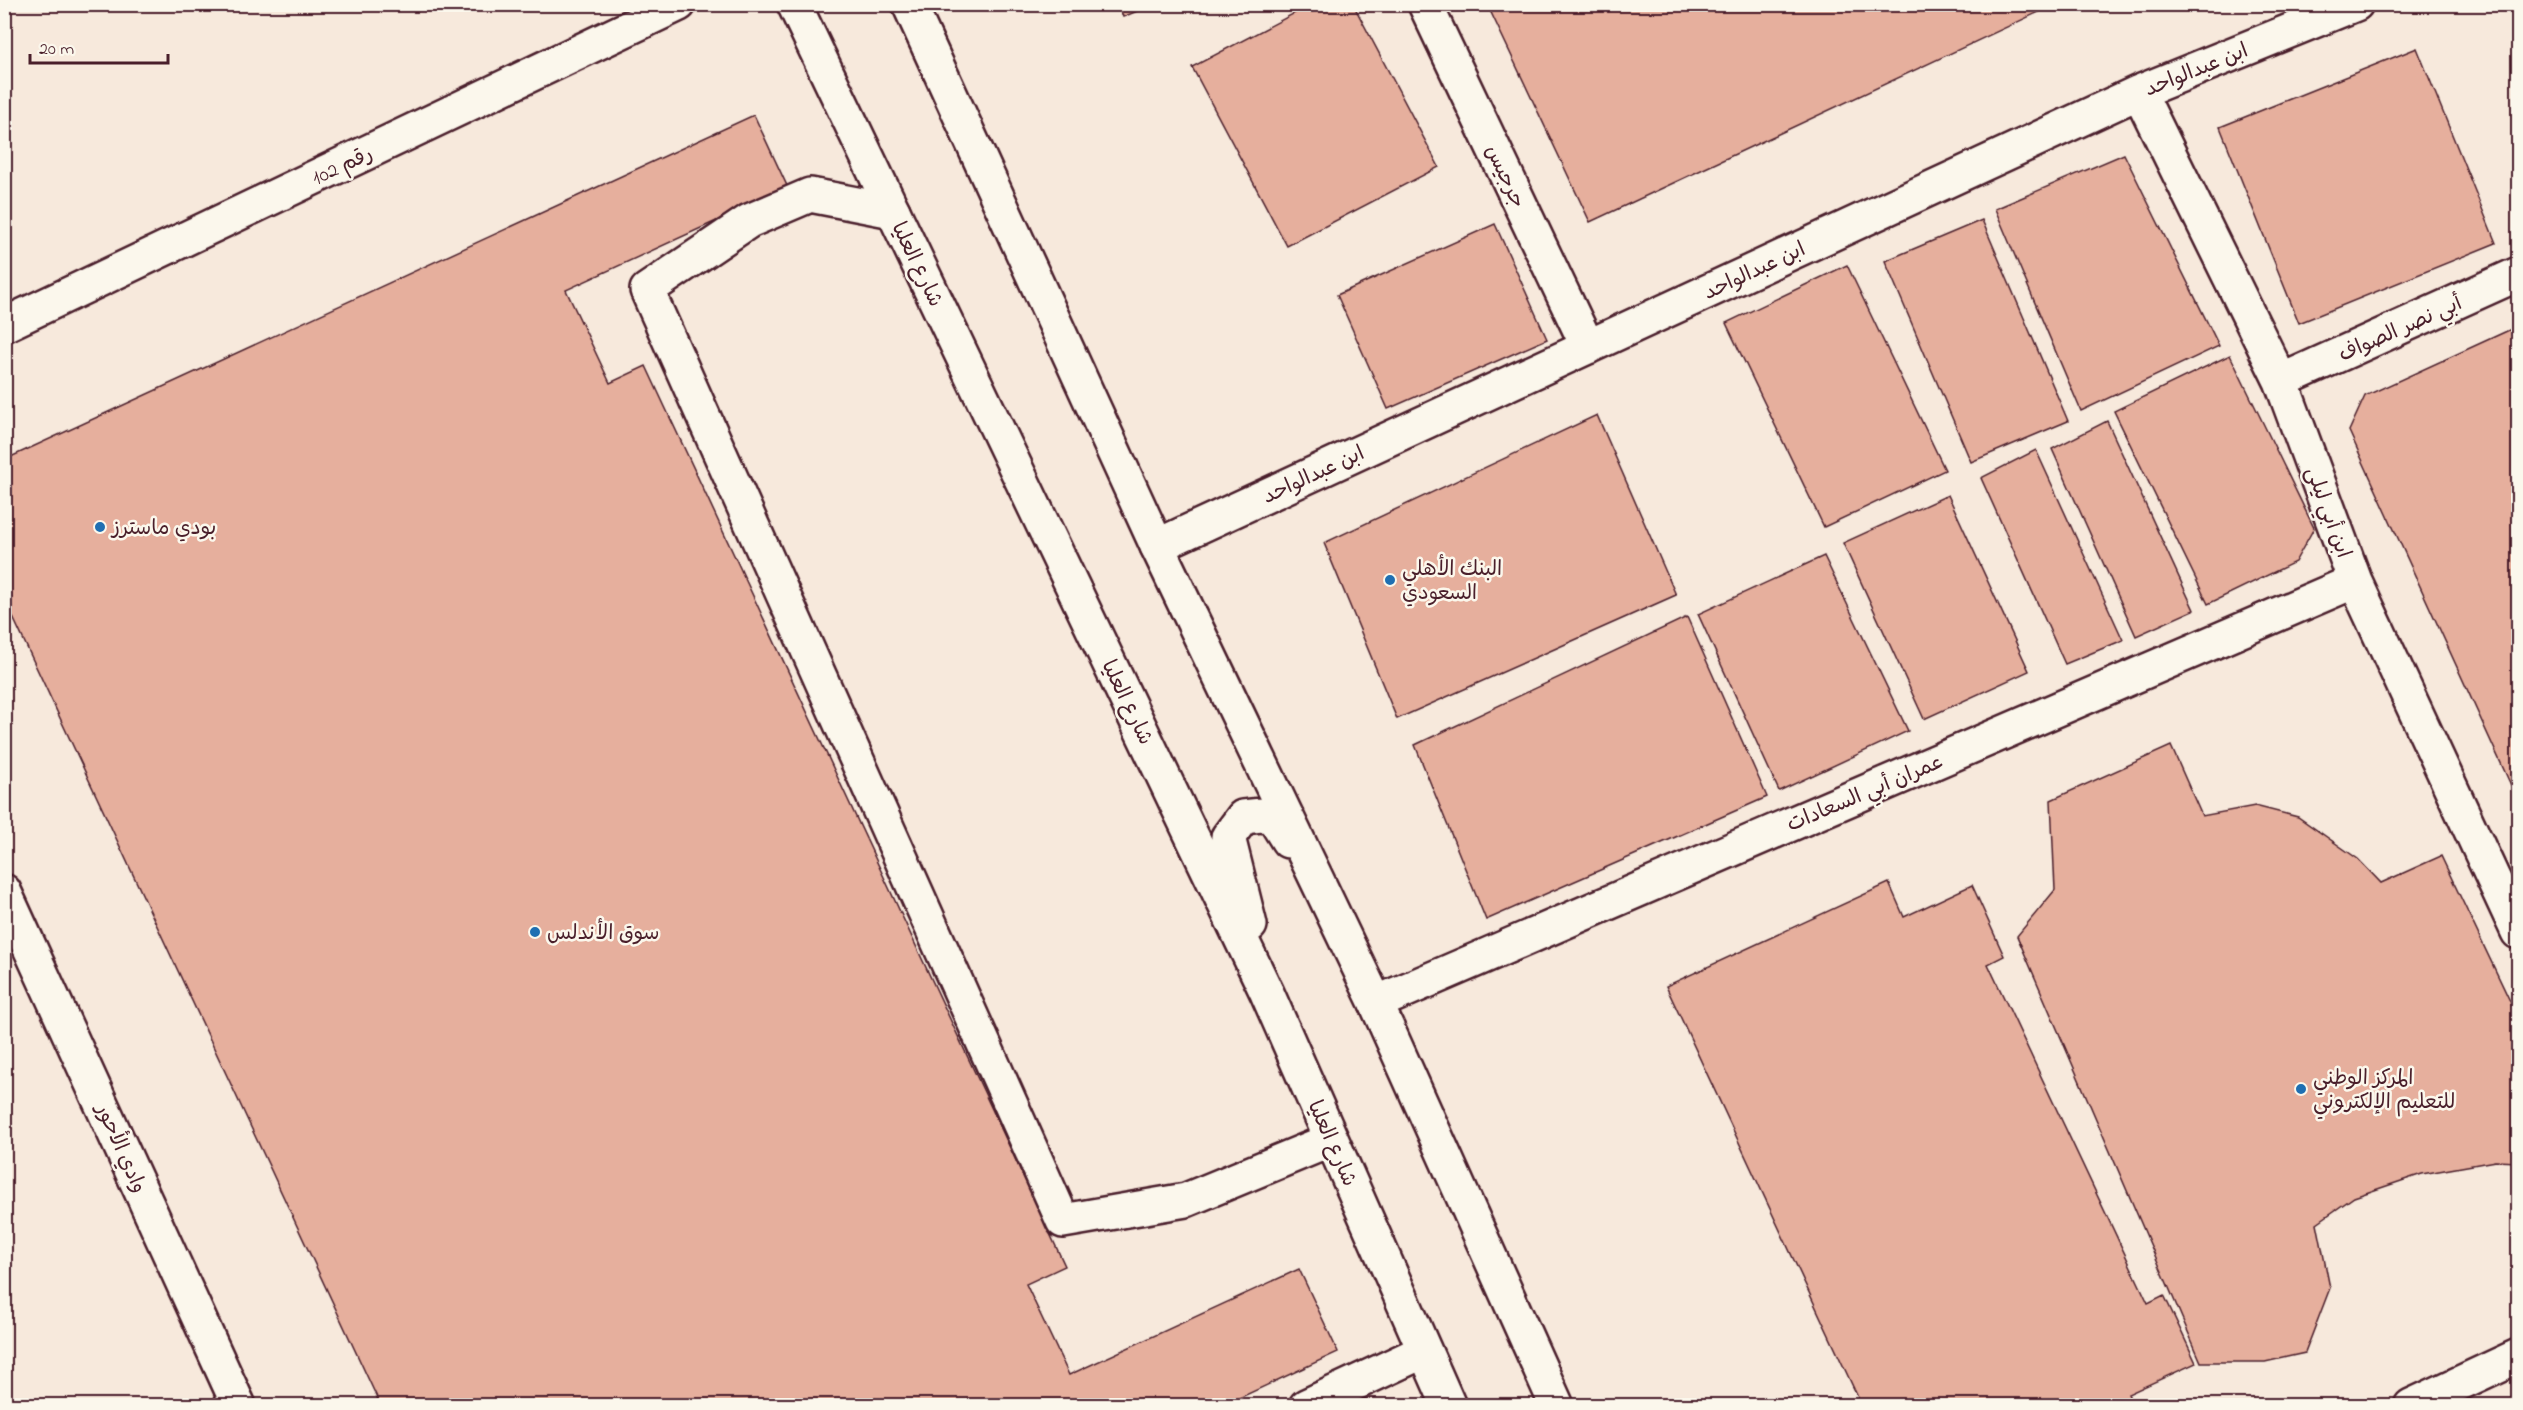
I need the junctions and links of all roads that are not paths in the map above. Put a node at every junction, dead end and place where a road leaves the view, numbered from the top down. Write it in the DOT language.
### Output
graph roads {
  1 [pos="679,4"];
  2 [pos="794,4"];
  3 [pos="909,4"];
  4 [pos="1425,4"];
  5 [pos="2356,4"];
  6 [pos="2139,92"];
  7 [pos="893,211"];
  8 [pos="2518,274"];
  9 [pos="4,325"];
  10 [pos="1588,347"];
  11 [pos="2281,381"];
  12 [pos="1156,546"];
  13 [pos="2355,581"];
  14 [pos="4,891"];
  15 [pos="1334,917"];
  16 [pos="2518,932"];
  17 [pos="1267,993"];
  18 [pos="1376,1003"];
  19 [pos="1331,1140"];
  20 [pos="1424,1351"];
  21 [pos="2518,1356"];
  22 [pos="239,1406"];
  23 [pos="1306,1406"];
  24 [pos="1449,1406"];
  25 [pos="1557,1406"];
  26 [pos="2411,1406"];
  1 -- 9 [label="street, رقم 102"];
  2 -- 7 [label="street, شارع العليا"];
  3 -- 12 [label="street"];
  4 -- 10 [label="street, جرجيس"];
  5 -- 6 [label="street, ابن عبدالواحد"];
  6 -- 10 [label="street, ابن عبدالواحد"];
  6 -- 11 [label="street, ابن أبي ليلى"];
  7 -- 17 [label="street, شارع العليا"];
  7 -- 19 [label="street"];
  8 -- 11 [label="street, أبي نصر الصواف"];
  10 -- 12 [label="street, ابن عبدالواحد"];
  11 -- 13 [label="street, ابن أبي ليلى"];
  12 -- 15 [label="street"];
  13 -- 16 [label="street, ابن أبي ليلى"];
  13 -- 18 [label="street, عمران أبي السعادات"];
  14 -- 22 [label="street, وادي الأحور"];
  15 -- 17 [label="street"];
  15 -- 18 [label="street"];
  17 -- 19 [label="street, شارع العليا"];
  18 -- 25 [label="street"];
  19 -- 20 [label="street, شارع العليا"];
  20 -- 23 [label="street"];
  20 -- 24 [label="street, شارع العليا"];
  21 -- 26 [label="street"];
}
